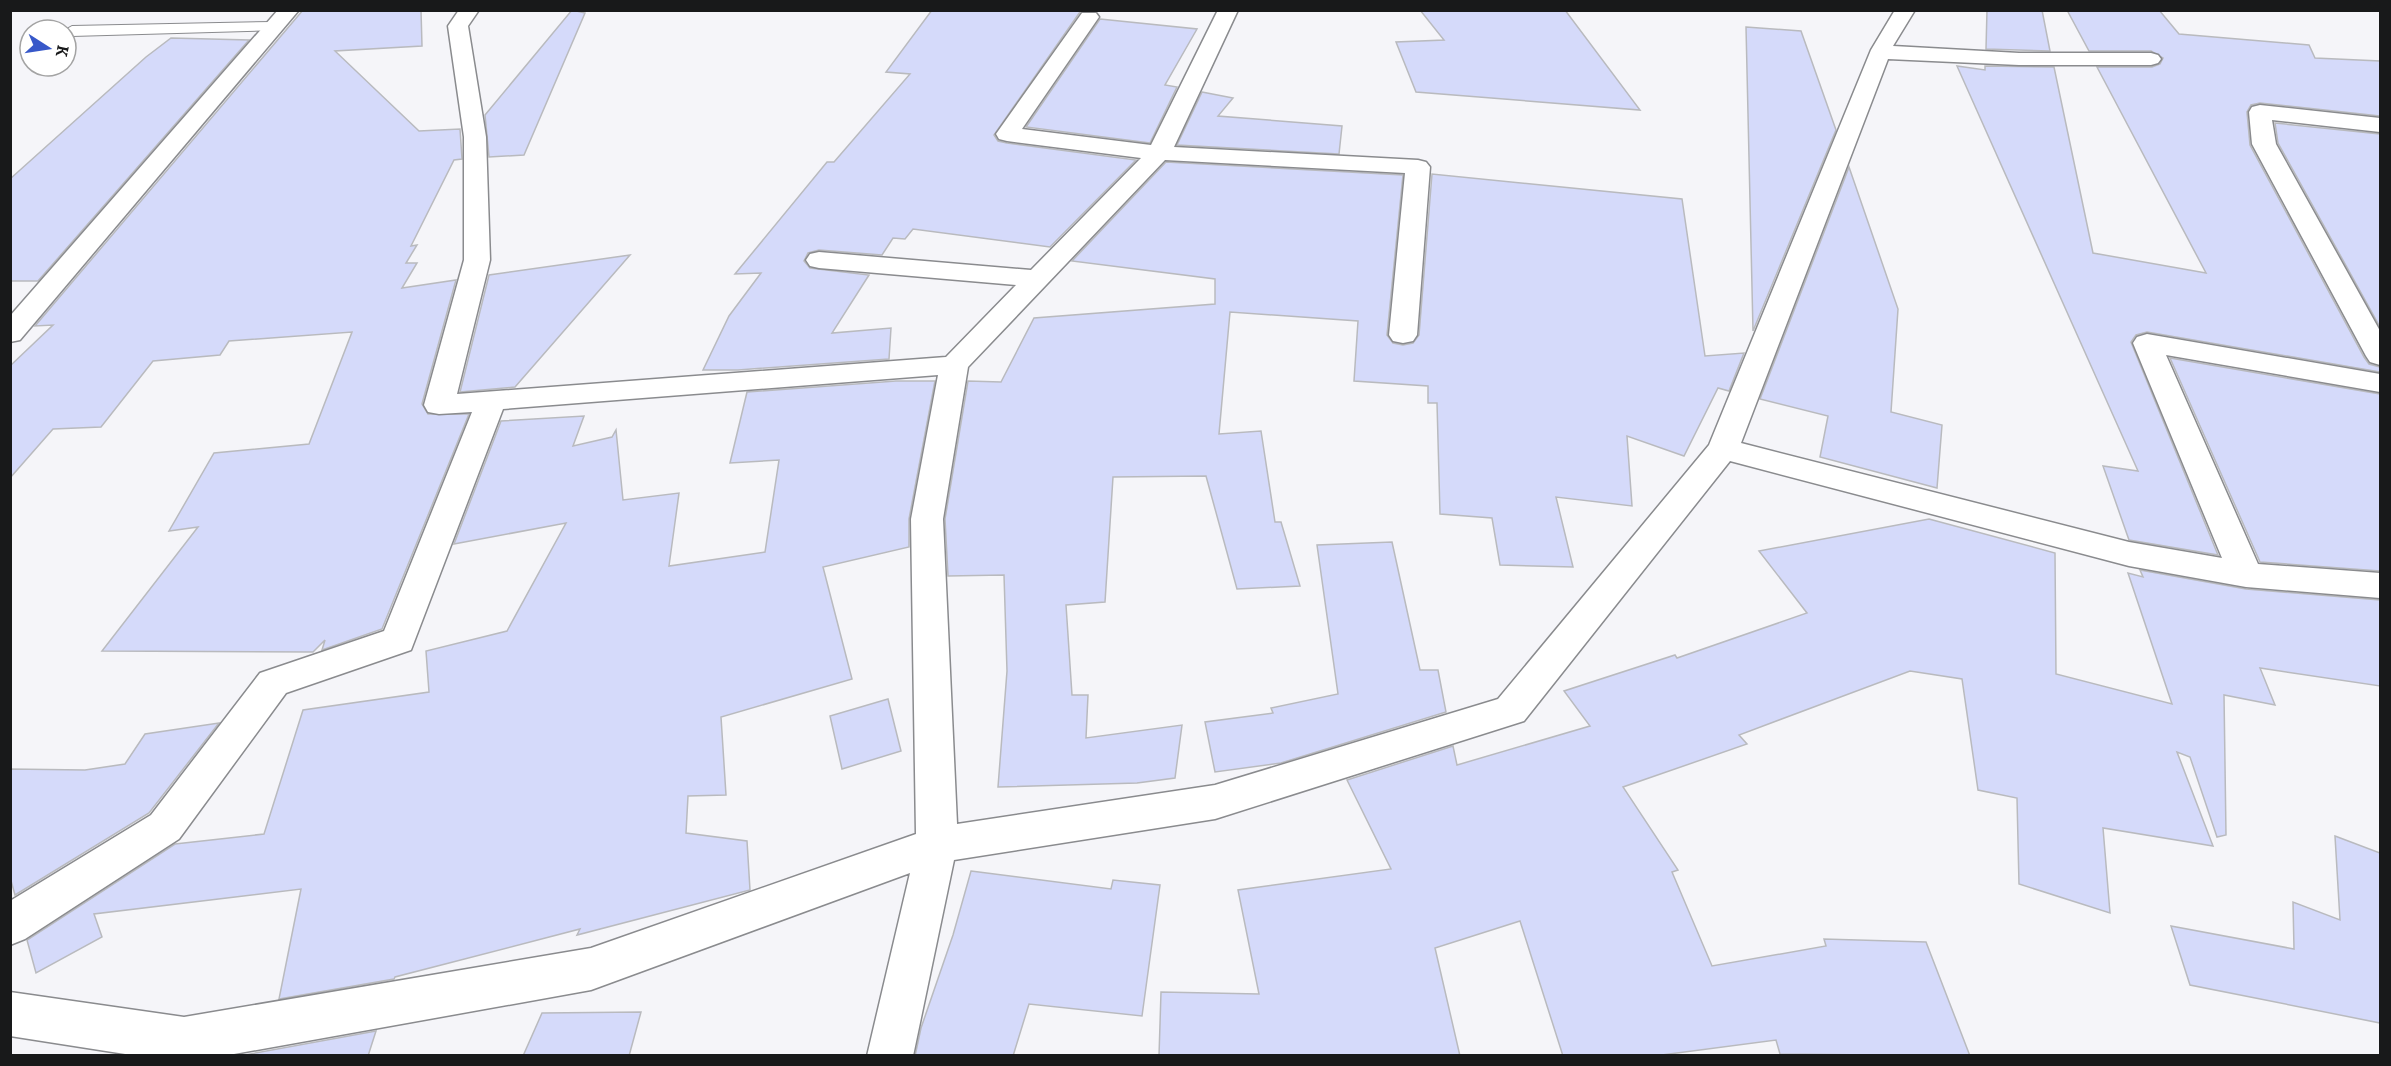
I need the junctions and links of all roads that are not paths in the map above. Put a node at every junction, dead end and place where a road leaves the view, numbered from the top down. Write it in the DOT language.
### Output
graph roads {
  1 [pos="469,10"];
  2 [pos="1228,10"];
  3 [pos="1905,10"];
  4 [pos="1089,17"];
  5 [pos="280,19"];
  6 [pos="78,31"];
  7 [pos="1881,51"];
  8 [pos="2151,59"];
  9 [pos="2380,125"];
  10 [pos="1159,153"];
  11 [pos="819,261"];
  12 [pos="1038,279"];
  13 [pos="10,334"];
  14 [pos="1403,335"];
  15 [pos="2380,356"];
  16 [pos="954,365"];
  17 [pos="2380,383"];
  18 [pos="491,401"];
  19 [pos="1723,450"];
  20 [pos="2246,574"];
  21 [pos="2380,586"];
  22 [pos="937,845"];
  23 [pos="10,925"];
  24 [pos="10,1014"];
  25 [pos="890,1056"];
  1 -- 18 [label="street"];
  2 -- 10 [label="street"];
  3 -- 7 [label="street"];
  4 -- 10 [label="street"];
  5 -- 6 [label="lane"];
  5 -- 13 [label="street"];
  7 -- 8 [label="street"];
  7 -- 19 [label="street"];
  9 -- 15 [label="street"];
  10 -- 12 [label="street"];
  10 -- 14 [label="street"];
  11 -- 12 [label="street"];
  12 -- 16 [label="street"];
  16 -- 18 [label="street"];
  16 -- 22 [label="street"];
  17 -- 20 [label="street"];
  18 -- 23 [label="street"];
  19 -- 20 [label="street"];
  19 -- 22 [label="street"];
  20 -- 21 [label="street"];
  22 -- 24 [label="street"];
  22 -- 25 [label="street"];
}
